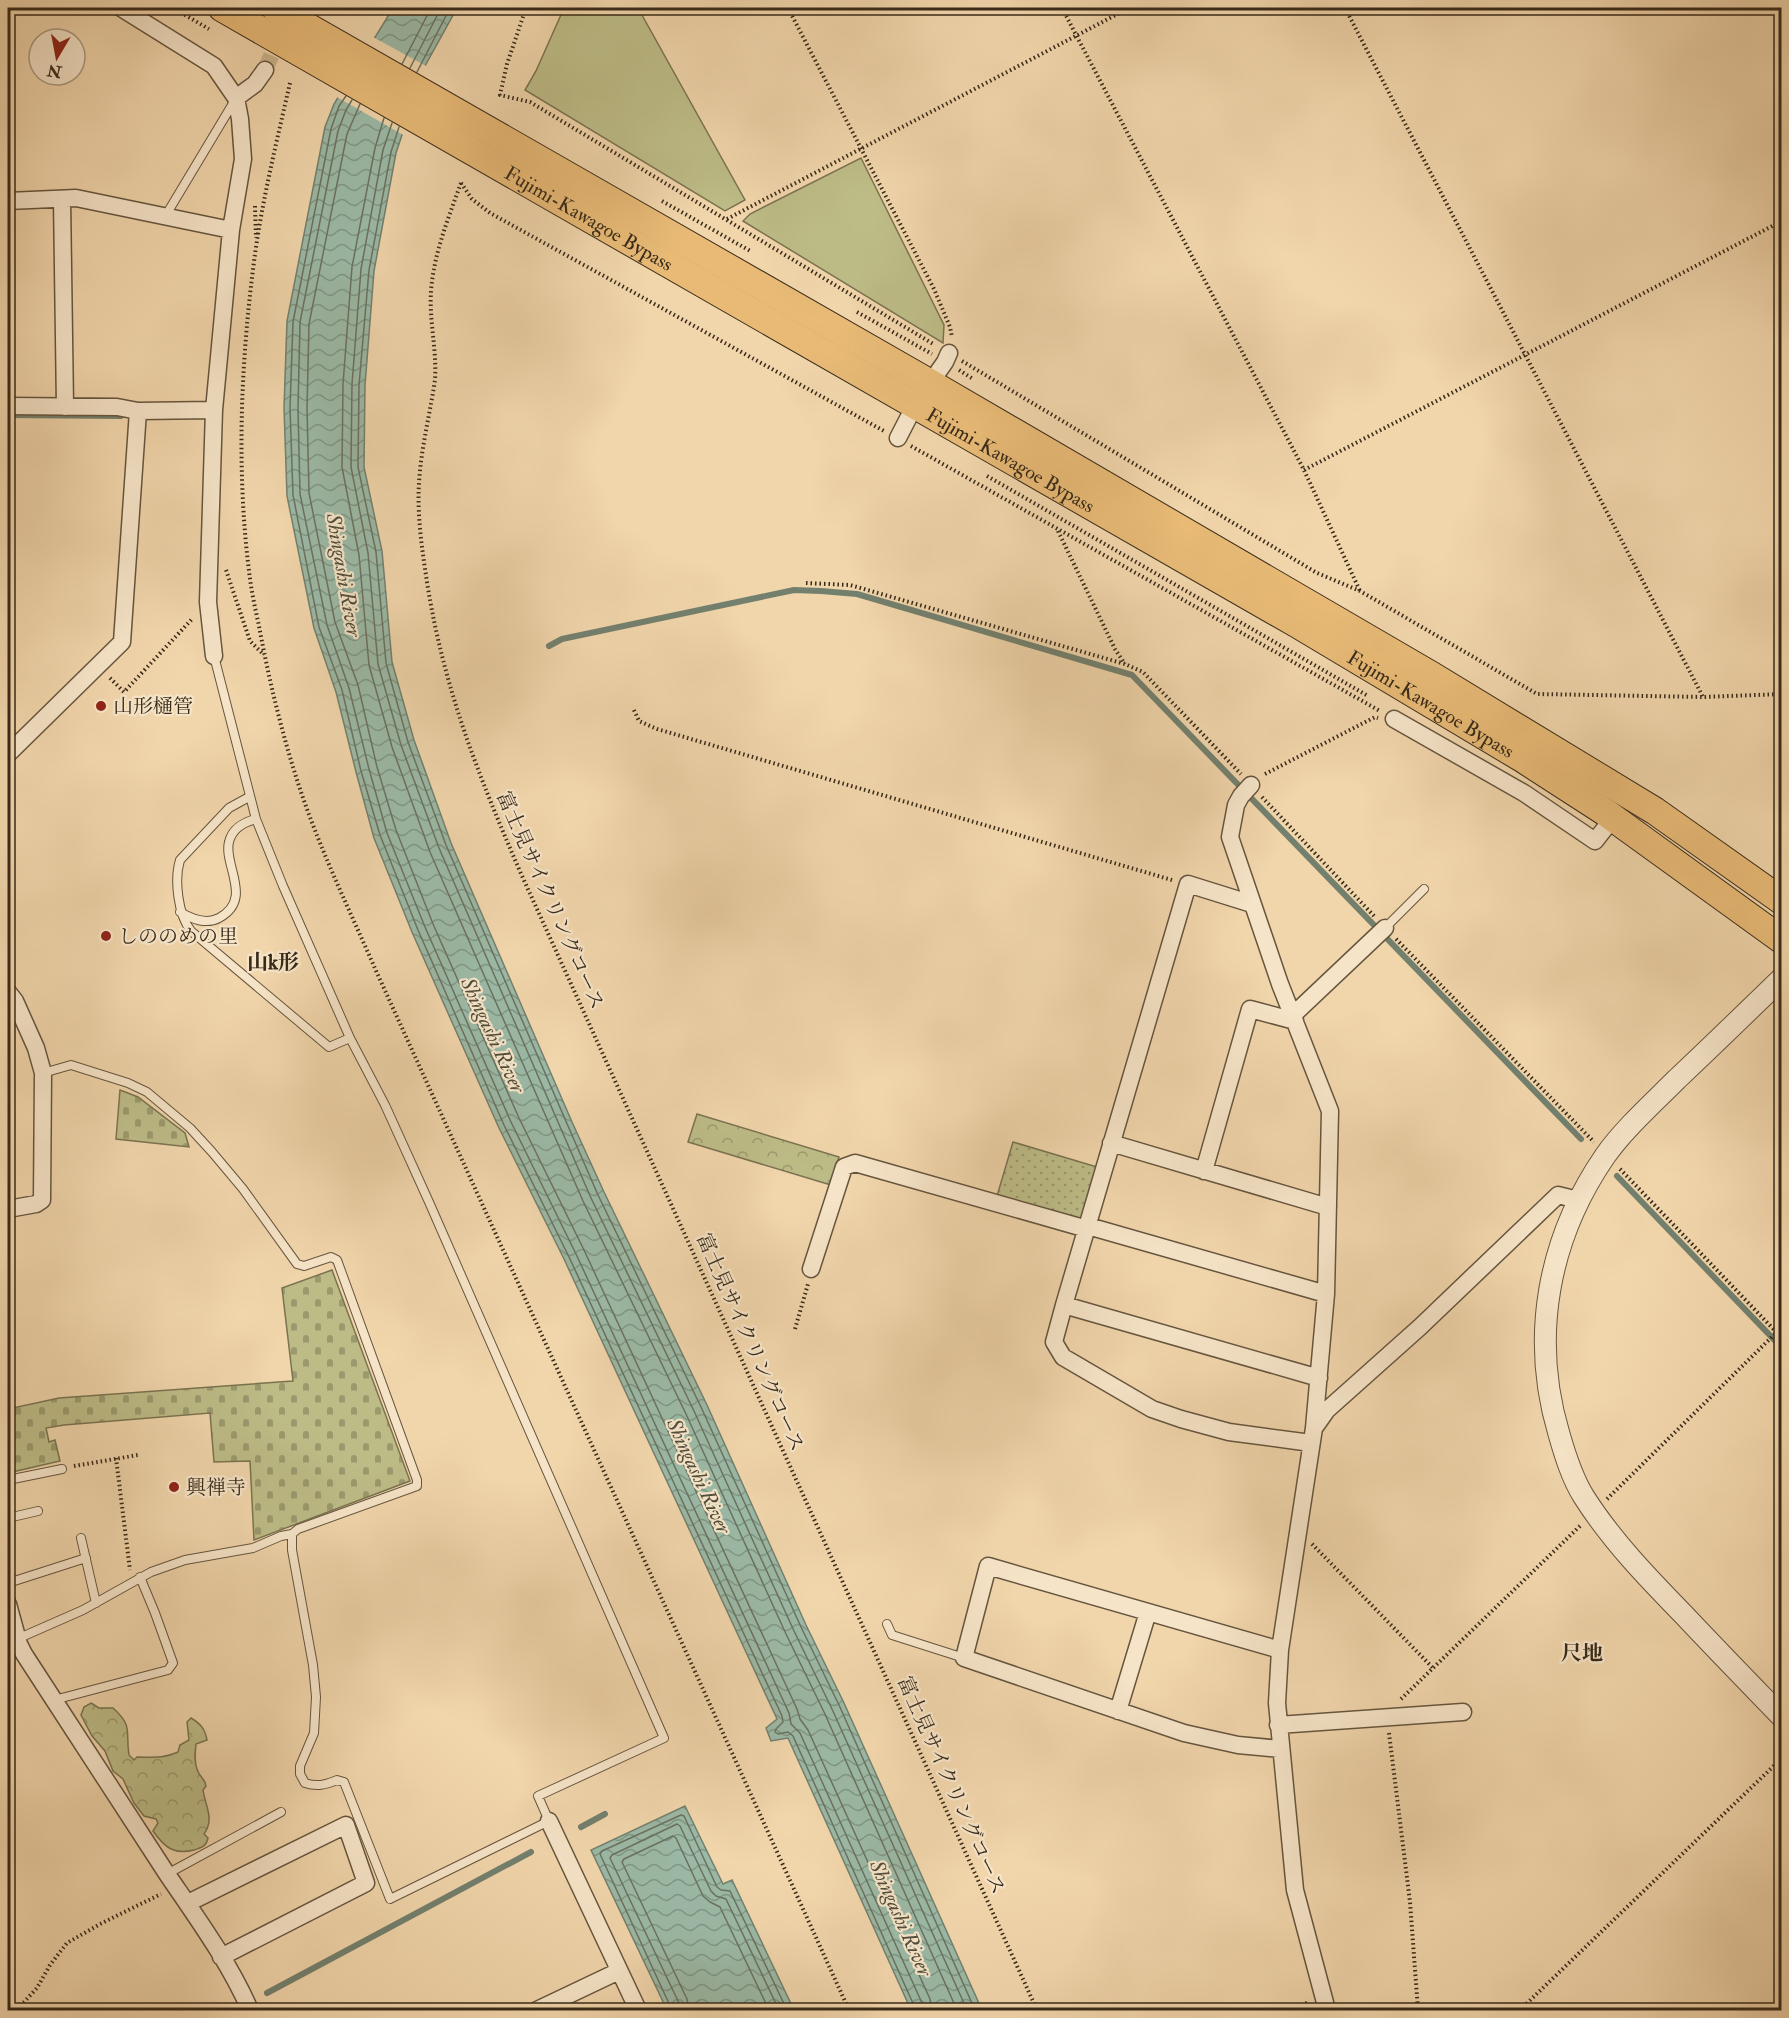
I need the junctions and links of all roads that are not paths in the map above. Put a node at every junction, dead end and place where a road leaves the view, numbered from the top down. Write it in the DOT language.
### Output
graph roads {
  1 [pos="122,8"];
  2 [pos="222,8"];
  3 [pos="275,8"];
  4 [pos="315,45"];
  5 [pos="265,70"];
  6 [pos="236,98"];
  7 [pos="62,199"];
  8 [pos="8,201"];
  9 [pos="166,215"];
  10 [pos="231,230"];
  11 [pos="952,355"];
  12 [pos="922,394"];
  13 [pos="8,406"];
  14 [pos="65,406"];
  15 [pos="214,410"];
  16 [pos="138,411"];
  17 [pos="898,438"];
  18 [pos="214,656"];
  19 [pos="1394,718"];
  20 [pos="8,754"];
  21 [pos="1246,790"];
  22 [pos="249,797"];
  23 [pos="1613,818"];
  24 [pos="256,819"];
  25 [pos="1424,889"];
  26 [pos="1782,901"];
  27 [pos="1252,904"];
  28 [pos="180,912"];
  29 [pos="1380,933"];
  30 [pos="1782,940"];
  31 [pos="1782,978"];
  32 [pos="8,992"];
  33 [pos="1294,1018"];
  34 [pos="350,1038"];
  35 [pos="43,1073"];
  36 [pos="1111,1143"];
  37 [pos="1204,1171"];
  38 [pos="1578,1200"];
  39 [pos="1328,1207"];
  40 [pos="8,1209"];
  41 [pos="1087,1227"];
  42 [pos="811,1269"];
  43 [pos="1326,1294"];
  44 [pos="1064,1305"];
  45 [pos="1318,1378"];
  46 [pos="1313,1435"];
  47 [pos="62,1468"];
  48 [pos="8,1479"];
  49 [pos="38,1511"];
  50 [pos="8,1518"];
  51 [pos="292,1534"];
  52 [pos="81,1538"];
  53 [pos="86,1558"];
  54 [pos="140,1577"];
  55 [pos="8,1583"];
  56 [pos="96,1603"];
  57 [pos="8,1604"];
  58 [pos="1148,1612"];
  59 [pos="887,1624"];
  60 [pos="15,1644"];
  61 [pos="1280,1650"];
  62 [pos="964,1658"];
  63 [pos="54,1700"];
  64 [pos="1118,1711"];
  65 [pos="1463,1712"];
  66 [pos="1782,1717"];
  67 [pos="1278,1725"];
  68 [pos="1281,1749"];
  69 [pos="281,1812"];
  70 [pos="549,1821"];
  71 [pos="171,1881"];
  72 [pos="188,1904"];
  73 [pos="221,1957"];
  74 [pos="619,1971"];
  75 [pos="250,2010"];
  76 [pos="537,2010"];
  77 [pos="638,2010"];
  78 [pos="1327,2010"];
  1 -- 6 [label="street"];
  2 -- 4 [label="highway, Fujimi-Kawagoe Bypass"];
  3 -- 4 [label="highway, Fujimi-Kawagoe Bypass"];
  4 -- 12 [label="highway, Fujimi-Kawagoe Bypass"];
  5 -- 6 [label="street"];
  6 -- 9 [label="lane"];
  6 -- 10 [label="street"];
  7 -- 8 [label="street"];
  7 -- 9 [label="street"];
  7 -- 14 [label="street"];
  9 -- 10 [label="street"];
  10 -- 15 [label="street"];
  11 -- 12 [label="street"];
  12 -- 17 [label="street"];
  12 -- 23 [label="highway, Fujimi-Kawagoe Bypass"];
  12 -- 26 [label="highway, Fujimi-Kawagoe Bypass"];
  13 -- 14 [label="street"];
  14 -- 16 [label="street"];
  15 -- 16 [label="street"];
  15 -- 18 [label="street"];
  16 -- 20 [label="street"];
  18 -- 22 [label="lane"];
  19 -- 23 [label="street"];
  21 -- 27 [label="street"];
  22 -- 24 [label="lane"];
  22 -- 28 [label="lane"];
  23 -- 30 [label="highway, Fujimi-Kawagoe Bypass"];
  24 -- 28 [label="lane"];
  24 -- 34 [label="lane"];
  25 -- 29 [label="lane"];
  27 -- 33 [label="street"];
  27 -- 36 [label="street"];
  28 -- 34 [label="lane"];
  29 -- 33 [label="street"];
  31 -- 38 [label="street"];
  32 -- 35 [label="street"];
  33 -- 37 [label="street"];
  33 -- 39 [label="street"];
  34 -- 70 [label="lane"];
  35 -- 40 [label="street"];
  35 -- 51 [label="lane"];
  36 -- 37 [label="street"];
  36 -- 41 [label="street"];
  37 -- 39 [label="street"];
  38 -- 46 [label="street"];
  38 -- 66 [label="street"];
  39 -- 43 [label="street"];
  41 -- 42 [label="street"];
  41 -- 43 [label="street"];
  41 -- 44 [label="street"];
  43 -- 45 [label="street"];
  44 -- 45 [label="street"];
  44 -- 46 [label="street"];
  45 -- 46 [label="street"];
  46 -- 61 [label="street"];
  47 -- 48 [label="lane"];
  49 -- 50 [label="lane"];
  51 -- 54 [label="lane"];
  51 -- 70 [label="lane"];
  52 -- 53 [label="lane"];
  53 -- 55 [label="lane"];
  53 -- 56 [label="lane"];
  54 -- 56 [label="lane"];
  54 -- 63 [label="lane"];
  56 -- 60 [label="lane"];
  57 -- 60 [label="street"];
  58 -- 61 [label="street"];
  58 -- 62 [label="street"];
  58 -- 64 [label="street"];
  59 -- 62 [label="lane"];
  60 -- 63 [label="street"];
  61 -- 67 [label="street"];
  62 -- 64 [label="street"];
  63 -- 71 [label="street"];
  64 -- 68 [label="street"];
  65 -- 67 [label="street"];
  67 -- 68 [label="street"];
  68 -- 78 [label="street"];
  69 -- 71 [label="lane"];
  70 -- 74 [label="street"];
  71 -- 72 [label="street"];
  72 -- 73 [label="street"];
  72 -- 73 [label="street"];
  73 -- 75 [label="street"];
  74 -- 76 [label="street"];
  74 -- 77 [label="street"];
}
